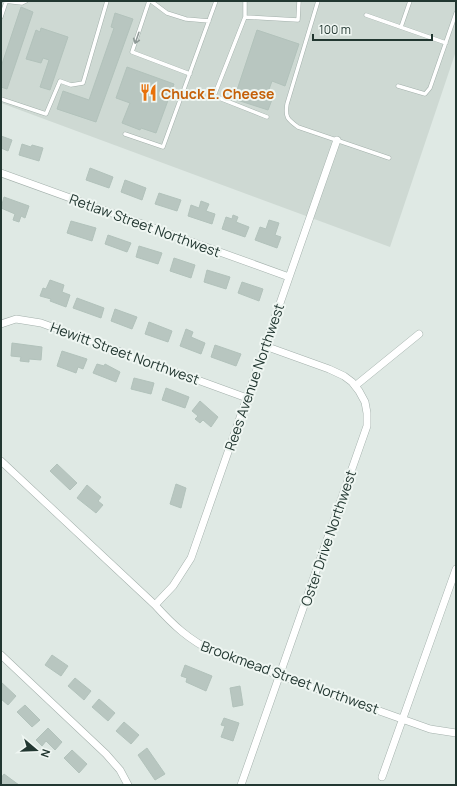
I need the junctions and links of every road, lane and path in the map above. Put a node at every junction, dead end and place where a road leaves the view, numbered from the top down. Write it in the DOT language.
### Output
graph roads {
  1 [pos="5,1"];
  2 [pos="26,1"];
  3 [pos="107,1"];
  4 [pos="150,1"];
  5 [pos="216,1"];
  6 [pos="245,1"];
  7 [pos="299,1"];
  8 [pos="318,1"];
  9 [pos="410,1"];
  10 [pos="456,14"];
  11 [pos="366,15"];
  12 [pos="1,17"];
  13 [pos="245,17"];
  14 [pos="209,20"];
  15 [pos="401,27"];
  16 [pos="446,43"];
  17 [pos="190,74"];
  18 [pos="398,86"];
  19 [pos="1,99"];
  20 [pos="267,117"];
  21 [pos="125,134"];
  22 [pos="337,140"];
  23 [pos="389,158"];
  24 [pos="1,173"];
  25 [pos="289,277"];
  26 [pos="1,324"];
  27 [pos="419,334"];
  28 [pos="265,346"];
  29 [pos="355,386"];
  30 [pos="247,398"];
  31 [pos="1,461"];
  32 [pos="456,569"];
  33 [pos="155,605"];
  34 [pos="1,654"];
  35 [pos="280,675"];
  36 [pos="403,719"];
  37 [pos="456,733"];
  38 [pos="382,777"];
  39 [pos="128,785"];
  40 [pos="241,785"];
  1 -- 2 [label="lane"];
  1 -- 12 [label="lane"];
  3 -- 19 [label="lane"];
  4 -- 14 [label="lane"];
  4 -- 17 [label="lane, one-way"];
  5 -- 14 [label="lane"];
  6 -- 13 [label="lane"];
  7 -- 13 [label="lane"];
  8 -- 22 [label="lane"];
  9 -- 15 [label="lane"];
  10 -- 16 [label="lane"];
  11 -- 15 [label="lane"];
  13 -- 20 [label="lane"];
  14 -- 17 [label="lane"];
  15 -- 16 [label="lane"];
  16 -- 18 [label="lane"];
  17 -- 21 [label="lane"];
  22 -- 23 [label="lane"];
  22 -- 25 [label="street, Rees Avenue Northwest"];
  24 -- 25 [label="street, Retlaw Street Northwest"];
  25 -- 28 [label="street, Rees Avenue Northwest"];
  26 -- 30 [label="street, Hewitt Street Northwest"];
  27 -- 29 [label="street"];
  28 -- 29 [label="street, Oster Drive Northwest"];
  28 -- 30 [label="street, Rees Avenue Northwest"];
  29 -- 35 [label="street, Oster Drive Northwest"];
  30 -- 33 [label="street, Rees Avenue Northwest"];
  31 -- 33 [label="street, Brookmead Street Northwest"];
  32 -- 36 [label="street"];
  33 -- 35 [label="street, Brookmead Street Northwest"];
  34 -- 39 [label="street"];
  35 -- 36 [label="street, Brookmead Street Northwest"];
  35 -- 40 [label="street, Oster Drive Northwest"];
  36 -- 37 [label="street, Brookmead Street Northwest"];
  36 -- 38 [label="street"];
}
